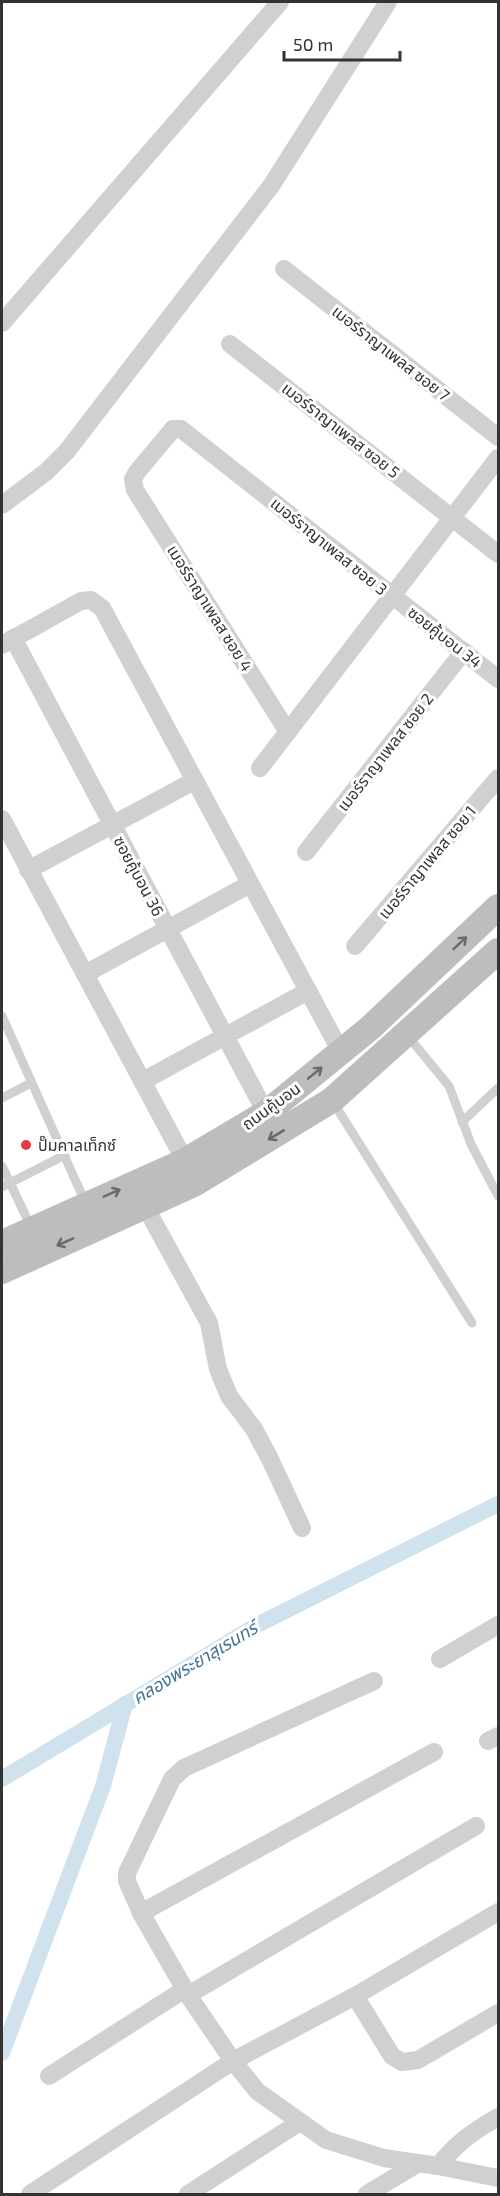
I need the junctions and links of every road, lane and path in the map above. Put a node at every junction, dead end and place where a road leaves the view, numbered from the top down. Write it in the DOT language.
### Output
graph roads {
  1 [pos="280,2"];
  2 [pos="388,2"];
  3 [pos="284,269"];
  4 [pos="2,323"];
  5 [pos="230,344"];
  6 [pos="181,429"];
  7 [pos="498,437"];
  8 [pos="498,458"];
  9 [pos="2,505"];
  10 [pos="452,517"];
  11 [pos="498,554"];
  12 [pos="392,595"];
  13 [pos="8,642"];
  14 [pos="464,651"];
  15 [pos="498,679"];
  16 [pos="288,732"];
  17 [pos="260,768"];
  18 [pos="498,778"];
  19 [pos="194,781"];
  20 [pos="2,819"];
  21 [pos="113,826"];
  22 [pos="306,852"];
  23 [pos="28,870"];
  24 [pos="250,884"];
  25 [pos="498,907"];
  26 [pos="168,929"];
  27 [pos="356,946"];
  28 [pos="498,951"];
  29 [pos="85,974"];
  30 [pos="308,991"];
  31 [pos="2,1016"];
  32 [pos="5,1034"];
  33 [pos="407,1035"];
  34 [pos="226,1036"];
  35 [pos="341,1052"];
  36 [pos="143,1081"];
  37 [pos="31,1083"];
  38 [pos="498,1088"];
  39 [pos="2,1098"];
  40 [pos="332,1100"];
  41 [pos="266,1113"];
  42 [pos="462,1122"];
  43 [pos="65,1155"];
  44 [pos="185,1161"];
  45 [pos="2,1166"];
  46 [pos="6,1185"];
  47 [pos="498,1196"];
  48 [pos="86,1204"];
  49 [pos="146,1206"];
  50 [pos="32,1229"];
  51 [pos="2,1243"];
  52 [pos="2,1271"];
  53 [pos="472,1323"];
  54 [pos="302,1528"];
  55 [pos="498,1625"];
  56 [pos="440,1659"];
  57 [pos="375,1681"];
  58 [pos="434,1752"];
  59 [pos="476,1826"];
  60 [pos="498,1912"];
  61 [pos="141,1913"];
  62 [pos="187,1992"];
  63 [pos="355,1996"];
  64 [pos="498,2013"];
  65 [pos="233,2061"];
  66 [pos="49,2076"];
  67 [pos="498,2117"];
  68 [pos="300,2122"];
  69 [pos="417,2164"];
  70 [pos="438,2166"];
  71 [pos="498,2178"];
  72 [pos="30,2194"];
  73 [pos="188,2194"];
  74 [pos="367,2194"];
  1 -- 4 [label="street"];
  2 -- 9 [label="street"];
  3 -- 7 [label="street, เมอร์ราญาเพลส ซอย 7"];
  5 -- 10 [label="street, เมอร์ราญาเพลส ซอย 5"];
  6 -- 12 [label="street, เมอร์ราญาเพลส ซอย 3"];
  6 -- 16 [label="street, เมอร์ราญาเพลส ซอย 4"];
  8 -- 10 [label="street"];
  10 -- 11 [label="street, เมอร์ราญาเพลส ซอย 5"];
  10 -- 12 [label="street"];
  12 -- 14 [label="street, ซอยคู้บอน 34"];
  12 -- 16 [label="street, เมอร์ราญาเพลส ซอย 3"];
  13 -- 19 [label="street"];
  13 -- 21 [label="street, ซอยคู้บอน 36"];
  14 -- 15 [label="street, ซอยคู้บอน 34"];
  14 -- 22 [label="street, เมอร์ราญาเพลส ซอย 2"];
  16 -- 17 [label="street, เมอร์ราญาเพลส ซอย 3"];
  18 -- 27 [label="street, เมอร์ราญาเพลส ซอย 1"];
  19 -- 21 [label="street"];
  19 -- 24 [label="street"];
  20 -- 23 [label="street"];
  21 -- 23 [label="street"];
  21 -- 26 [label="street, ซอยคู้บอน 36"];
  23 -- 29 [label="street"];
  24 -- 26 [label="street"];
  24 -- 30 [label="street"];
  35 -- 25 [label="main road, ถนนคู้บอน, one-way"];
  26 -- 29 [label="street"];
  26 -- 34 [label="street, ซอยคู้บอน 36"];
  28 -- 33 [label="main road, ถนนคู้บอน"];
  29 -- 36 [label="street"];
  30 -- 34 [label="street"];
  30 -- 35 [label="street"];
  31 -- 32 [label="lane"];
  32 -- 37 [label="lane"];
  33 -- 40 [label="main road, ถนนคู้บอน"];
  33 -- 42 [label="lane"];
  34 -- 36 [label="street"];
  34 -- 41 [label="street, ซอยคู้บอน 36"];
  41 -- 35 [label="main road, ถนนคู้บอน, one-way"];
  36 -- 44 [label="street"];
  37 -- 39 [label="lane"];
  37 -- 43 [label="lane"];
  38 -- 42 [label="lane"];
  40 -- 49 [label="main road, ถนนคู้บอน, one-way"];
  40 -- 53 [label="lane"];
  41 -- 44 [label="main road, ถนนคู้บอน"];
  42 -- 47 [label="lane"];
  43 -- 46 [label="lane"];
  43 -- 48 [label="lane"];
  48 -- 44 [label="main road, ถนนคู้บอน, one-way"];
  45 -- 46 [label="lane"];
  46 -- 50 [label="lane"];
  48 -- 50 [label="main road, ถนนคู้บอน"];
  49 -- 52 [label="main road, ถนนคู้บอน, one-way"];
  49 -- 54 [label="street"];
  50 -- 51 [label="main road, ถนนคู้บอน"];
  55 -- 56 [label="street"];
  57 -- 61 [label="street"];
  58 -- 61 [label="street"];
  59 -- 62 [label="street"];
  60 -- 63 [label="street"];
  61 -- 62 [label="street"];
  62 -- 65 [label="street"];
  62 -- 66 [label="street"];
  63 -- 64 [label="street"];
  63 -- 65 [label="street"];
  65 -- 68 [label="street"];
  65 -- 72 [label="street"];
  67 -- 70 [label="street"];
  68 -- 69 [label="street"];
  68 -- 73 [label="street"];
  69 -- 70 [label="street"];
  69 -- 74 [label="street"];
  70 -- 71 [label="street"];
}
